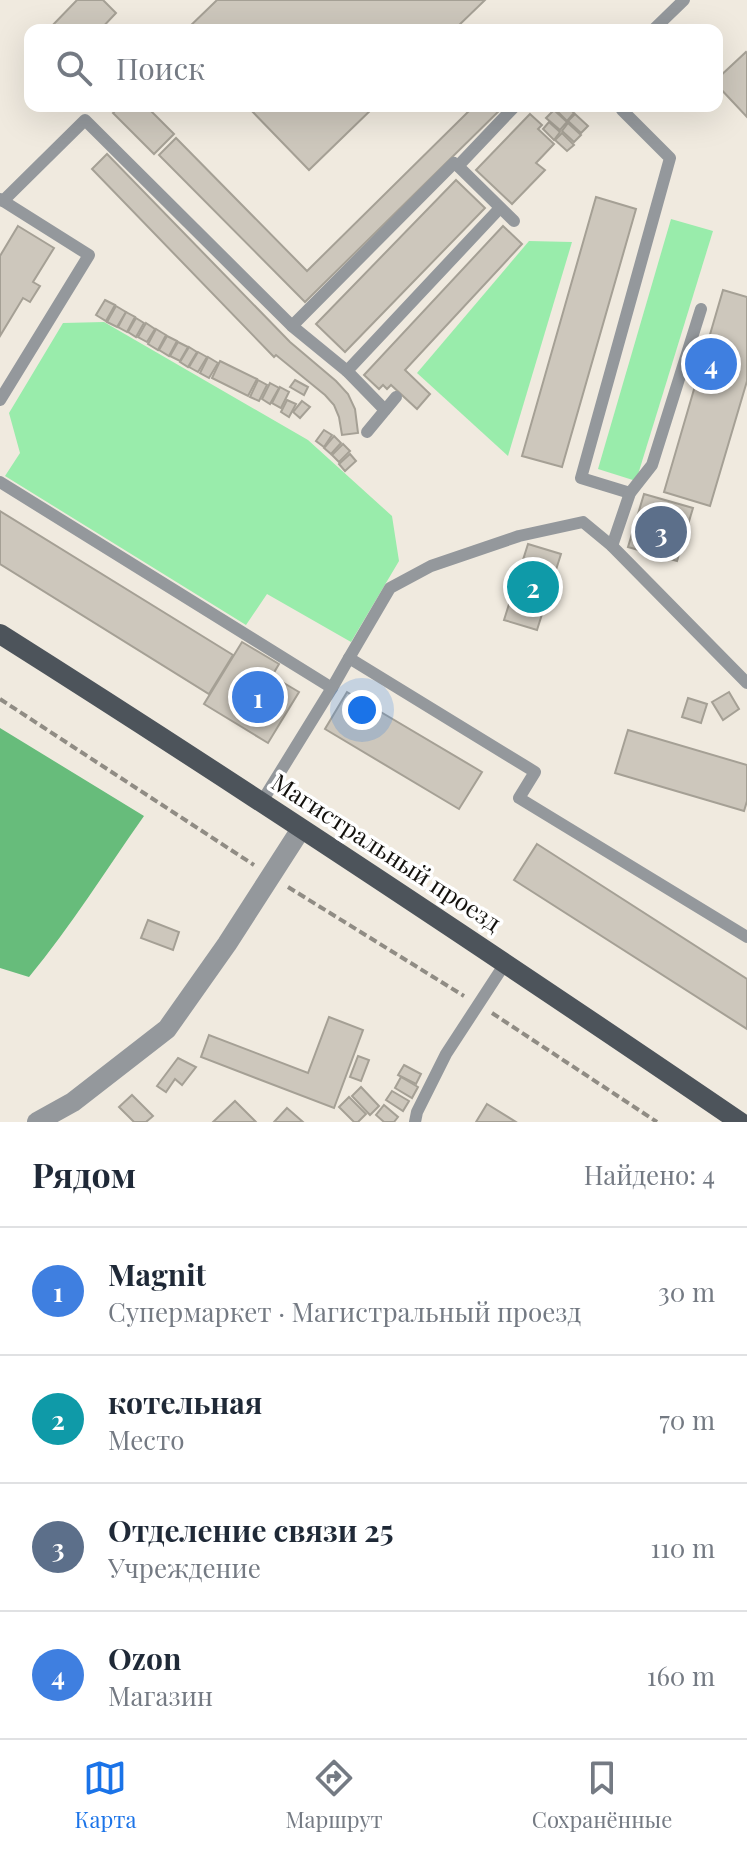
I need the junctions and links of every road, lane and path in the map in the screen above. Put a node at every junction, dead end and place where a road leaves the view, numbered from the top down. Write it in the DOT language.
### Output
graph roads {
  1 [pos="684,0"];
  2 [pos="659,24"];
  3 [pos="509,112"];
  4 [pos="624,112"];
  5 [pos="458,166"];
  6 [pos="2,200"];
  7 [pos="500,208"];
  8 [pos="514,221"];
  9 [pos="701,309"];
  10 [pos="292,326"];
  11 [pos="347,371"];
  12 [pos="396,397"];
  13 [pos="0,400"];
  14 [pos="385,410"];
  15 [pos="367,432"];
  16 [pos="0,482"];
  17 [pos="630,493"];
  18 [pos="612,546"];
  19 [pos="0,634"];
  20 [pos="349,658"];
  21 [pos="747,683"];
  22 [pos="332,688"];
  23 [pos="0,699"];
  24 [pos="261,803"];
  25 [pos="301,829"];
  26 [pos="271,876"];
  27 [pos="747,937"];
  28 [pos="506,962"];
  29 [pos="478,1005"];
  30 [pos="37,1122"];
  31 [pos="415,1122"];
  32 [pos="657,1122"];
  33 [pos="740,1122"];
  1 -- 2 [label="lane"];
  3 -- 5 [label="lane"];
  4 -- 17 [label="lane"];
  5 -- 7 [label="lane"];
  5 -- 10 [label="lane"];
  6 -- 10 [label="lane"];
  6 -- 13 [label="lane"];
  7 -- 8 [label="lane"];
  7 -- 11 [label="lane"];
  9 -- 17 [label="lane"];
  10 -- 11 [label="lane"];
  11 -- 14 [label="lane"];
  12 -- 14 [label="lane"];
  14 -- 15 [label="lane"];
  16 -- 22 [label="lane"];
  17 -- 18 [label="lane"];
  18 -- 20 [label="lane"];
  18 -- 21 [label="lane"];
  19 -- 24 [label="main road, Магистральный проезд"];
  20 -- 22 [label="lane"];
  20 -- 27 [label="lane"];
  22 -- 24 [label="lane"];
  23 -- 26 [label="path"];
  24 -- 25 [label="main road, Магистральный проезд"];
  25 -- 26 [label="street"];
  25 -- 28 [label="main road, Магистральный проезд"];
  26 -- 29 [label="path"];
  26 -- 30 [label="street"];
  28 -- 29 [label="lane"];
  28 -- 33 [label="main road, Магистральный проезд"];
  29 -- 31 [label="lane"];
  29 -- 32 [label="path"];
}
